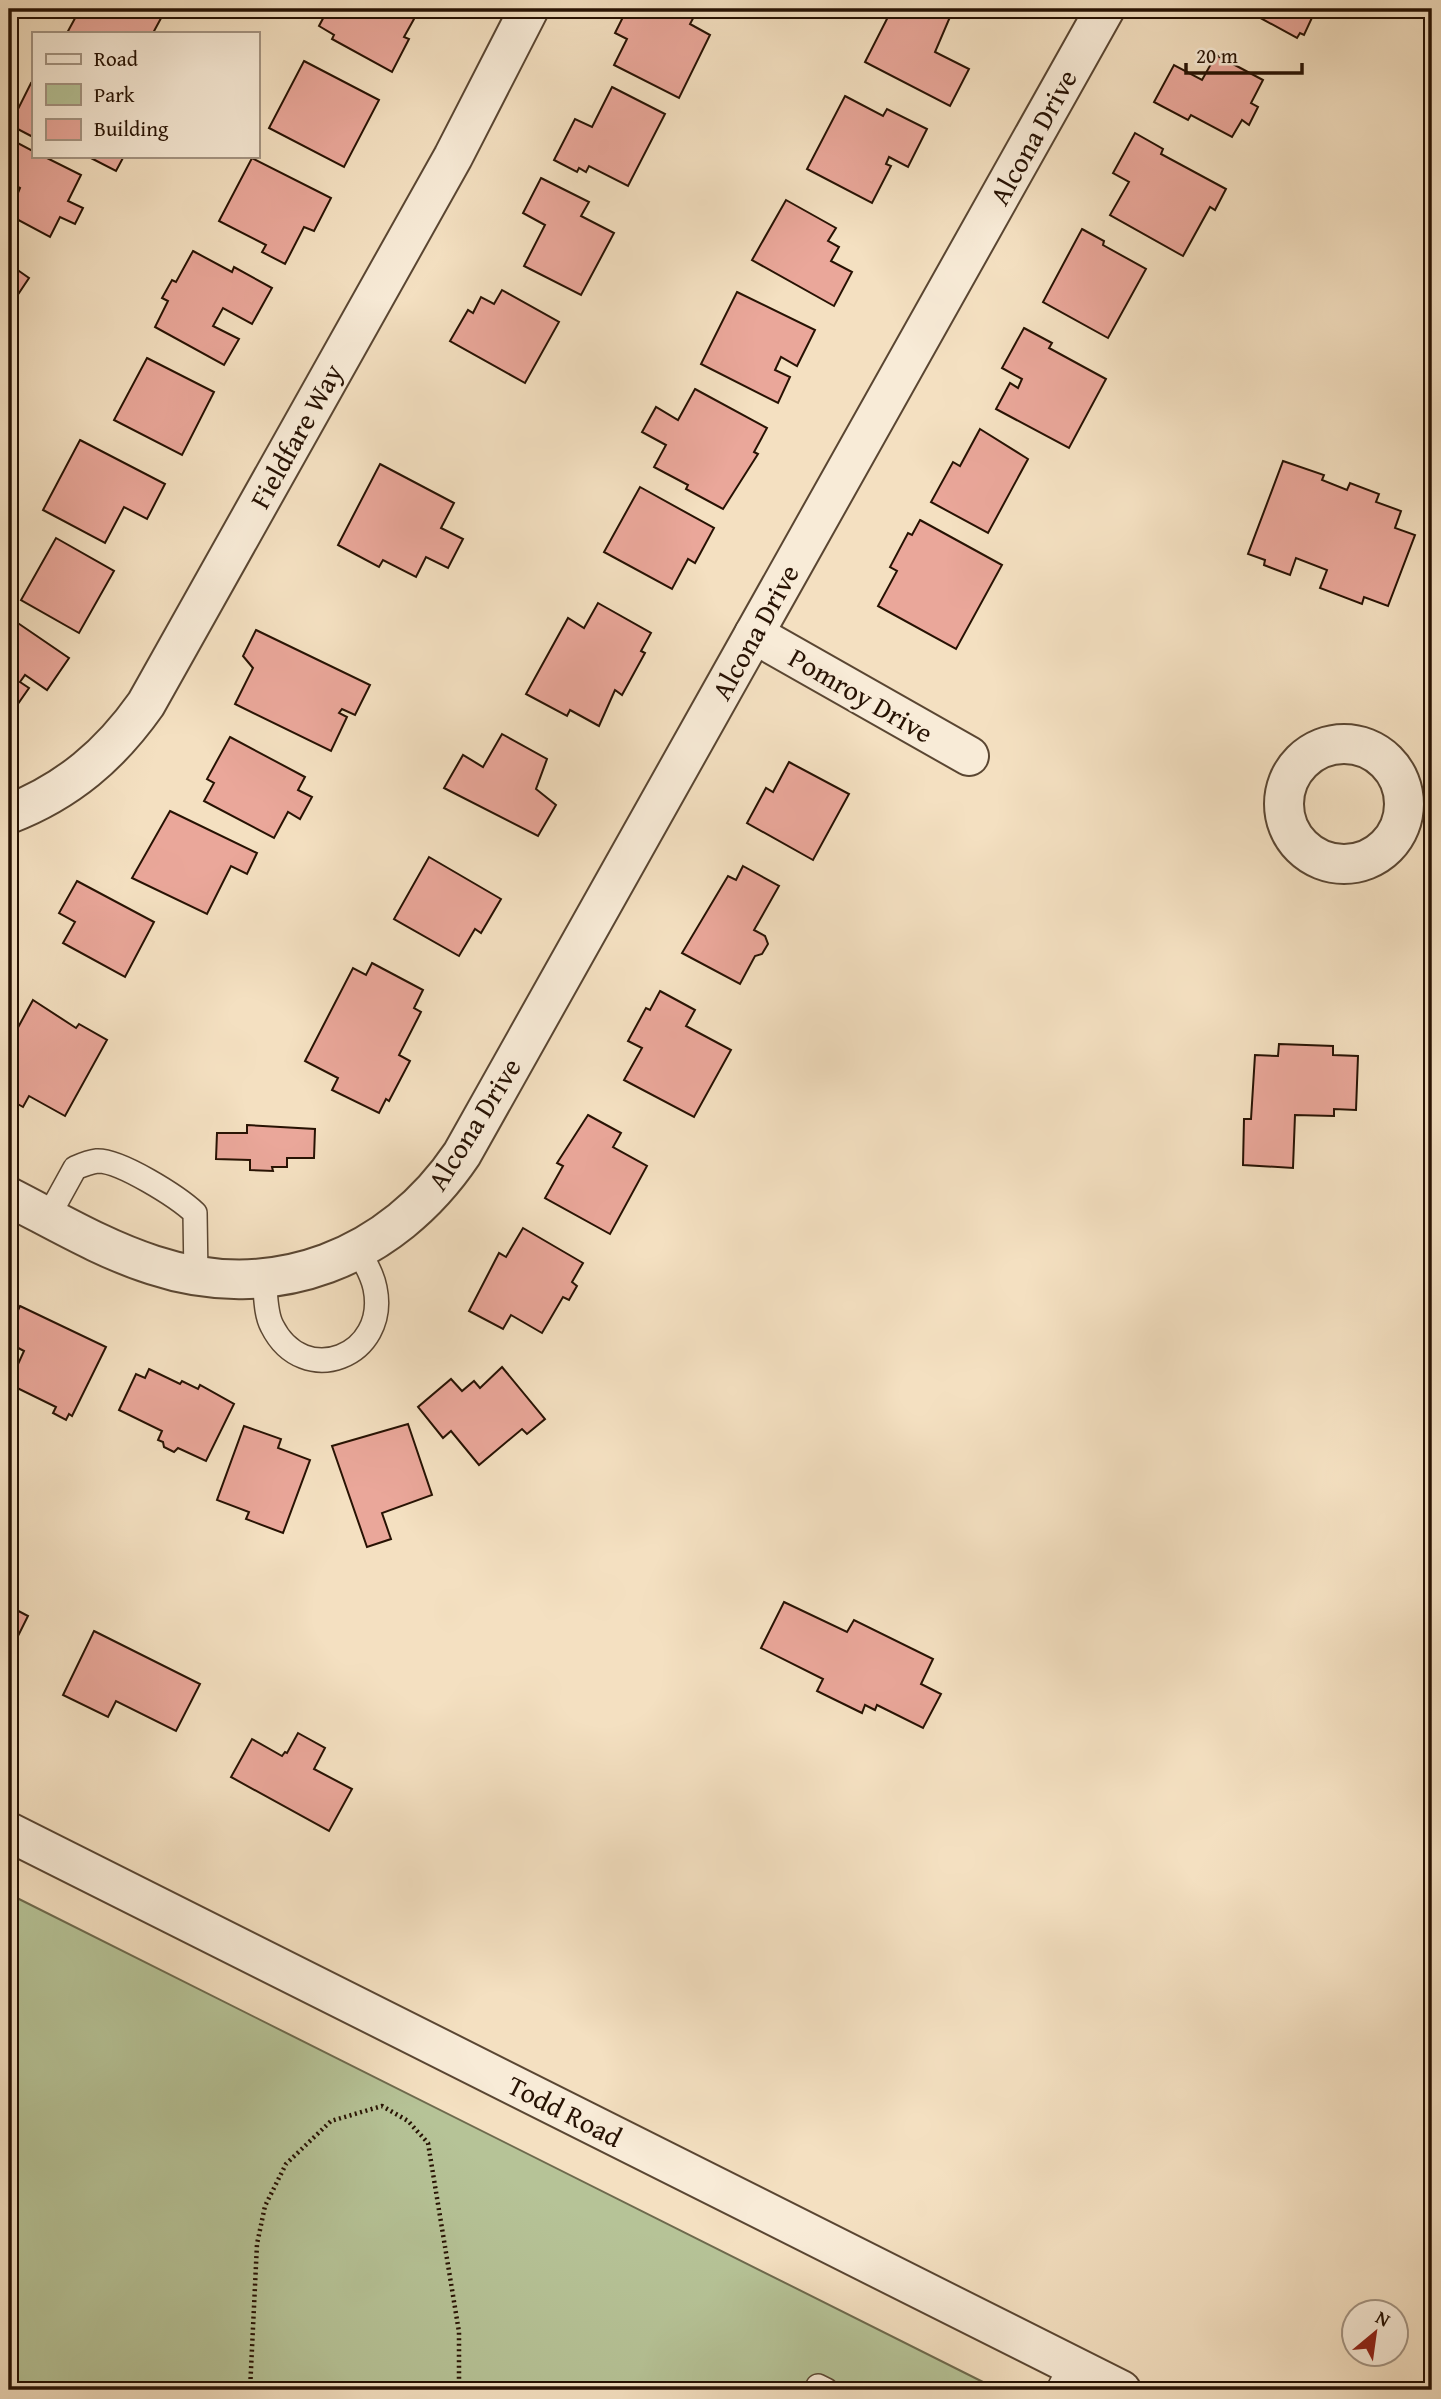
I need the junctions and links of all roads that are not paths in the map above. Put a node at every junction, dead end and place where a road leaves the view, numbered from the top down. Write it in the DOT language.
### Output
graph roads {
  1 [pos="529,9"];
  2 [pos="1105,9"];
  3 [pos="754,634"];
  4 [pos="969,756"];
  5 [pos="9,814"];
  6 [pos="9,1197"];
  7 [pos="48,1217"];
  8 [pos="369,1242"];
  9 [pos="196,1277"];
  10 [pos="264,1278"];
  11 [pos="9,1832"];
  12 [pos="1064,2378"];
  13 [pos="816,2390"];
  14 [pos="826,2390"];
  15 [pos="1121,2390"];
  1 -- 5 [label="street, Fieldfare Way"];
  2 -- 3 [label="street, Alcona Drive"];
  3 -- 4 [label="street, Pomroy Drive"];
  3 -- 8 [label="street, Alcona Drive"];
  6 -- 7 [label="street, Alcona Drive"];
  7 -- 9 [label="street, Alcona Drive"];
  7 -- 9 [label="lane"];
  8 -- 10 [label="street, Alcona Drive"];
  8 -- 10 [label="lane"];
  9 -- 10 [label="street, Alcona Drive"];
  11 -- 12 [label="street, Todd Road"];
  12 -- 15 [label="street, Todd Road"];
  13 -- 14 [label="lane"];
}
